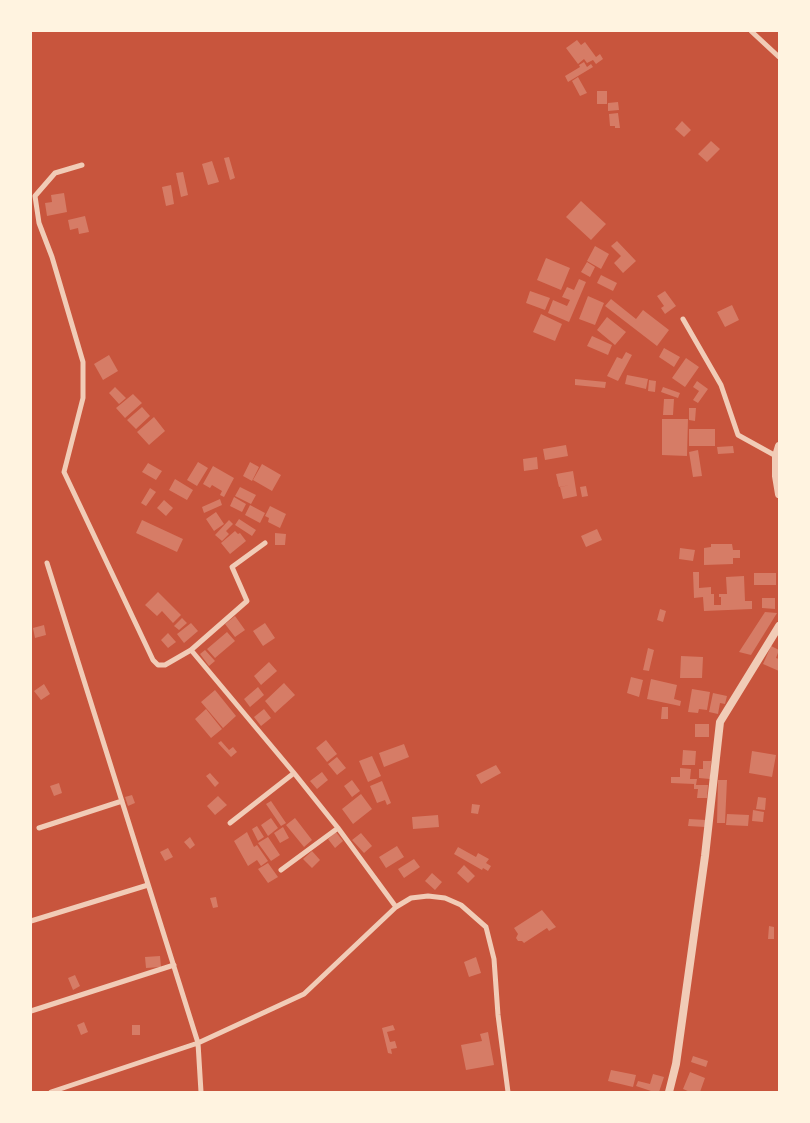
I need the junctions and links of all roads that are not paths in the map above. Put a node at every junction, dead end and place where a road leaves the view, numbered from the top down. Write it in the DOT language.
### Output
graph roads {
  1 [pos="750,31"];
  2 [pos="779,57"];
  3 [pos="82,165"];
  4 [pos="683,319"];
  5 [pos="779,446"];
  6 [pos="776,456"];
  7 [pos="779,494"];
  8 [pos="265,543"];
  9 [pos="47,564"];
  10 [pos="779,626"];
  11 [pos="191,650"];
  12 [pos="294,773"];
  13 [pos="122,801"];
  14 [pos="230,823"];
  15 [pos="39,828"];
  16 [pos="338,828"];
  17 [pos="281,870"];
  18 [pos="148,884"];
  19 [pos="396,906"];
  20 [pos="31,921"];
  21 [pos="174,965"];
  22 [pos="31,1011"];
  23 [pos="198,1043"];
  24 [pos="51,1092"];
  25 [pos="201,1092"];
  26 [pos="508,1092"];
  27 [pos="669,1092"];
  1 -- 2 [label="street"];
  3 -- 11 [label="street"];
  4 -- 6 [label="street"];
  5 -- 6 [label="street"];
  6 -- 7 [label="street"];
  8 -- 11 [label="street"];
  9 -- 13 [label="street"];
  10 -- 27 [label="street"];
  11 -- 12 [label="street"];
  12 -- 14 [label="street"];
  12 -- 16 [label="street"];
  13 -- 15 [label="street"];
  13 -- 18 [label="street"];
  16 -- 17 [label="street"];
  16 -- 19 [label="street"];
  18 -- 20 [label="street"];
  18 -- 21 [label="street"];
  19 -- 23 [label="street"];
  19 -- 26 [label="street"];
  21 -- 22 [label="street"];
  21 -- 23 [label="street"];
  23 -- 24 [label="street"];
  23 -- 25 [label="street"];
}
